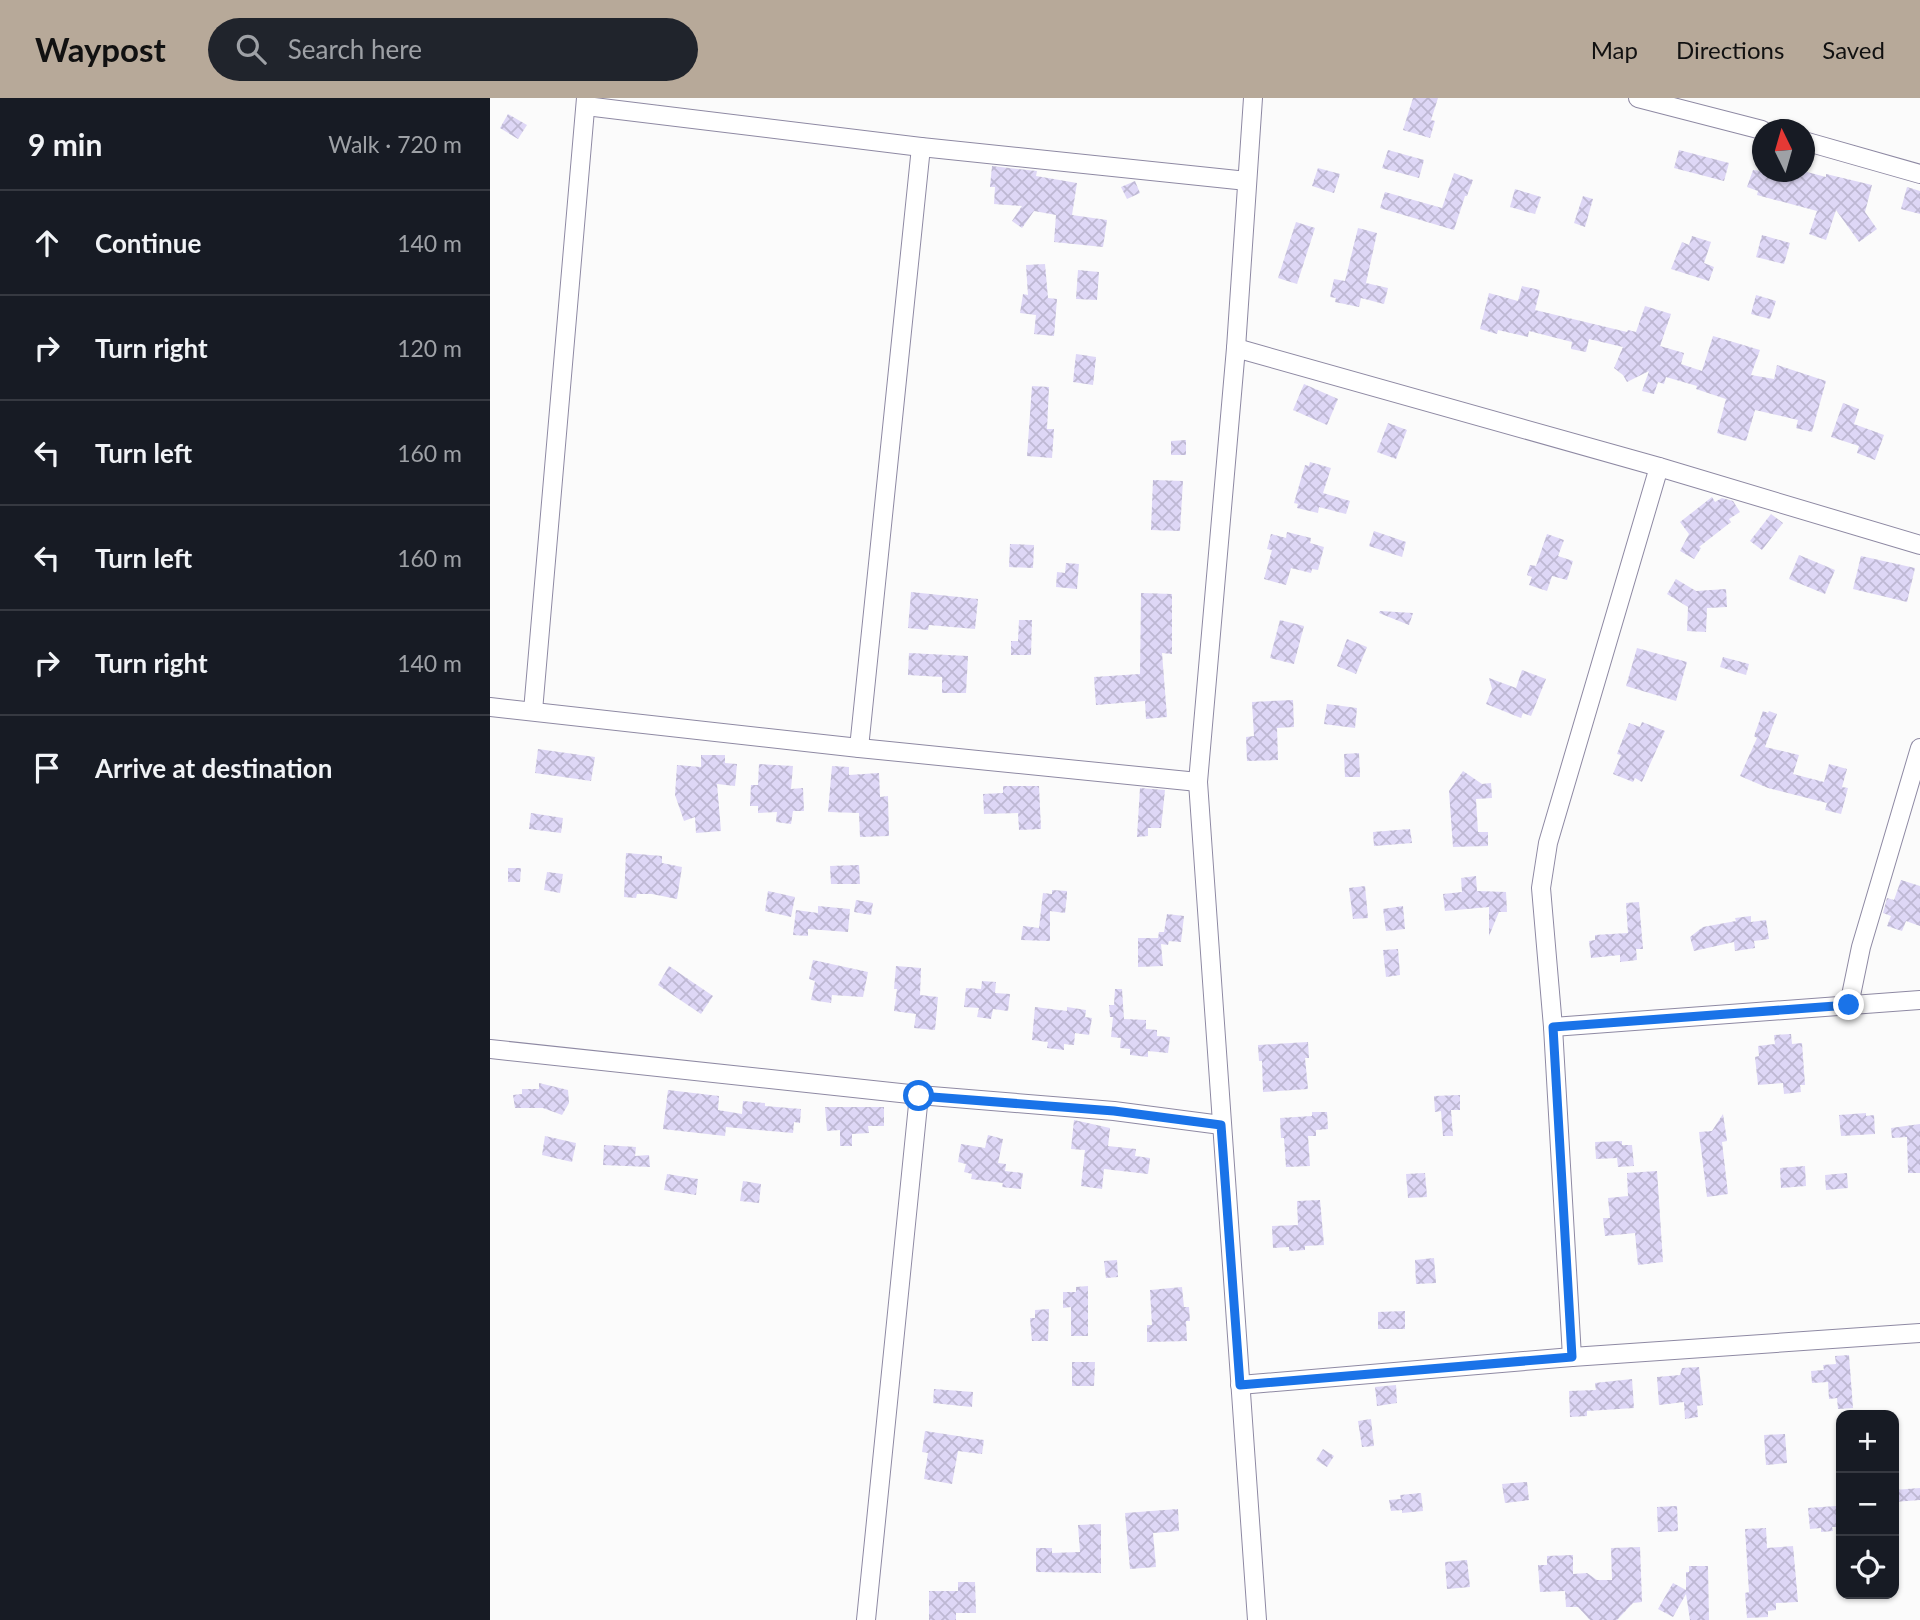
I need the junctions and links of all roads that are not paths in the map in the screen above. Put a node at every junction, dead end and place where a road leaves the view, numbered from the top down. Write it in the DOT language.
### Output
graph roads {
  1 [pos="1253,98"];
  2 [pos="1638,98"];
  3 [pos="586,102"];
  4 [pos="1752,127"];
  5 [pos="1815,144"];
  6 [pos="920,147"];
  7 [pos="1920,174"];
  8 [pos="1247,181"];
  9 [pos="1236,348"];
  10 [pos="1659,467"];
  11 [pos="1920,545"];
  12 [pos="490,707"];
  13 [pos="533,711"];
  14 [pos="859,748"];
  15 [pos="1920,748"];
  16 [pos="1198,782"];
  17 [pos="1920,1000"];
  18 [pos="1849,1005"];
  19 [pos="1553,1027"];
  20 [pos="490,1049"];
  21 [pos="919,1096"];
  22 [pos="1221,1125"];
  23 [pos="1920,1333"];
  24 [pos="1572,1357"];
  25 [pos="1240,1385"];
  26 [pos="866,1620"];
  27 [pos="1257,1620"];
  1 -- 8 [label="street"];
  2 -- 4 [label="street"];
  3 -- 6 [label="street"];
  3 -- 13 [label="street"];
  5 -- 7 [label="street"];
  6 -- 8 [label="street"];
  6 -- 14 [label="street"];
  8 -- 9 [label="street"];
  9 -- 10 [label="street"];
  9 -- 16 [label="street"];
  10 -- 11 [label="street"];
  10 -- 19 [label="street"];
  12 -- 13 [label="street"];
  13 -- 14 [label="street"];
  14 -- 16 [label="street"];
  15 -- 18 [label="street"];
  16 -- 22 [label="street"];
  17 -- 18 [label="street"];
  18 -- 19 [label="street"];
  19 -- 24 [label="street"];
  20 -- 21 [label="street"];
  21 -- 22 [label="street"];
  21 -- 26 [label="street"];
  22 -- 25 [label="street"];
  23 -- 24 [label="street"];
  24 -- 25 [label="street"];
  25 -- 27 [label="street"];
}
